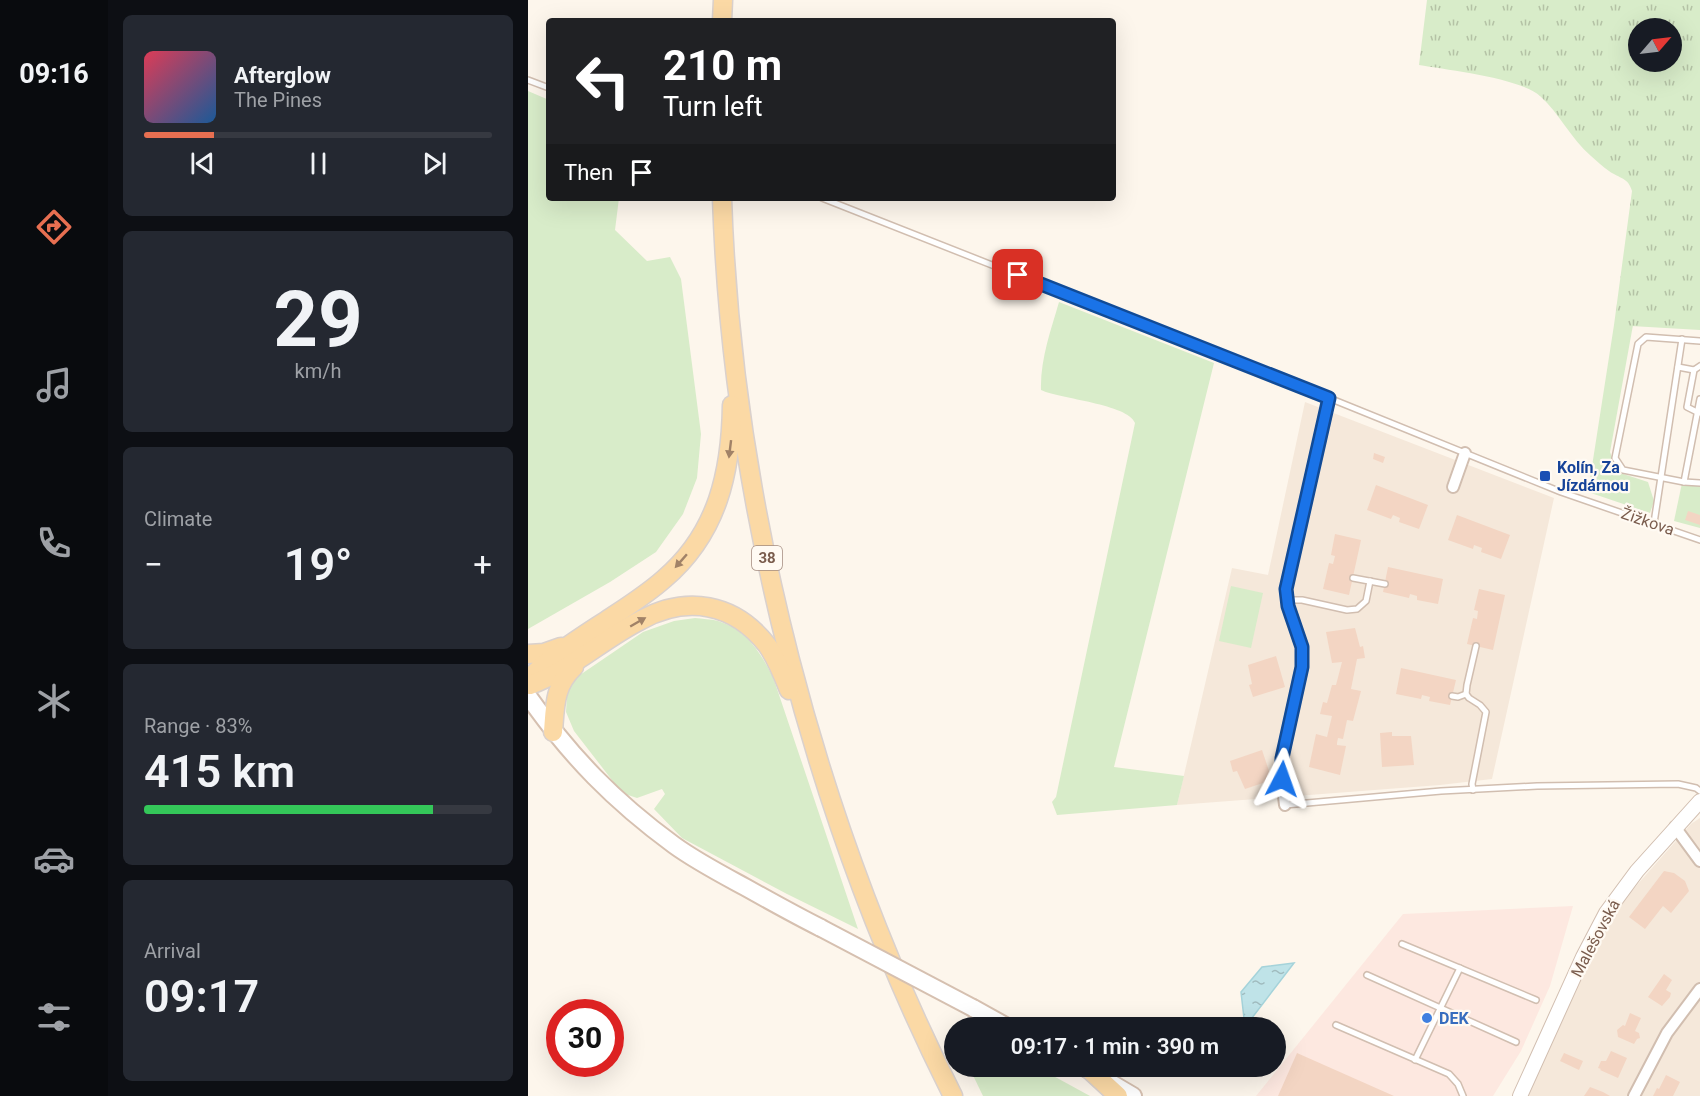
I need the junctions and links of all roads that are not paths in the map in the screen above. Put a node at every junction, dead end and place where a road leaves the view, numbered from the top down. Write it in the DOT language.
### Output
graph roads {
  1 [pos="723,0"];
  2 [pos="722,18"];
  3 [pos="528,80"];
  4 [pos="546,87"];
  5 [pos="723,201"];
  6 [pos="830,201"];
  7 [pos="1682,339"];
  8 [pos="1700,340"];
  9 [pos="734,349"];
  10 [pos="1700,366"];
  11 [pos="1678,367"];
  12 [pos="1694,370"];
  13 [pos="1329,398"];
  14 [pos="1700,399"];
  15 [pos="1699,413"];
  16 [pos="1465,453"];
  17 [pos="1660,478"];
  18 [pos="1684,482"];
  19 [pos="1700,483"];
  20 [pos="1453,487"];
  21 [pos="1654,523"];
  22 [pos="1700,540"];
  23 [pos="1353,578"];
  24 [pos="1370,581"];
  25 [pos="1385,584"];
  26 [pos="1287,600"];
  27 [pos="584,646"];
  28 [pos="1476,646"];
  29 [pos="528,654"];
  30 [pos="528,681"];
  31 [pos="528,685"];
  32 [pos="1466,694"];
  33 [pos="528,696"];
  34 [pos="1452,696"];
  35 [pos="553,732"];
  36 [pos="820,764"];
  37 [pos="1473,790"];
  38 [pos="1700,790"];
  39 [pos="1700,801"];
  40 [pos="1286,805"];
  41 [pos="1675,827"];
  42 [pos="1700,861"];
  43 [pos="1402,944"];
  44 [pos="1460,968"];
  45 [pos="1367,975"];
  46 [pos="1700,989"];
  47 [pos="1536,1000"];
  48 [pos="1440,1009"];
  49 [pos="989,1017"];
  50 [pos="1336,1025"];
  51 [pos="1516,1042"];
  52 [pos="1415,1060"];
  53 [pos="1096,1077"];
  54 [pos="1101,1077"];
  55 [pos="953,1096"];
  56 [pos="1118,1096"];
  57 [pos="1133,1096"];
  58 [pos="1463,1096"];
  59 [pos="1520,1096"];
  60 [pos="1634,1096"];
  1 -- 2 [label="main road"];
  3 -- 4 [label="lane"];
  5 -- 9 [label="main road, 38"];
  6 -- 13 [label="lane, Žižkova"];
  7 -- 8 [label="lane"];
  7 -- 11 [label="lane"];
  7 -- 17 [label="lane"];
  9 -- 27 [label="main road, 38, one-way"];
  9 -- 36 [label="main road, 38"];
  10 -- 12 [label="lane"];
  11 -- 12 [label="lane"];
  11 -- 17 [label="lane"];
  12 -- 15 [label="lane"];
  13 -- 16 [label="lane, Žižkova"];
  13 -- 26 [label="street"];
  14 -- 15 [label="lane"];
  15 -- 18 [label="lane"];
  16 -- 20 [label="street"];
  16 -- 21 [label="lane, Žižkova"];
  17 -- 18 [label="lane"];
  17 -- 21 [label="lane"];
  18 -- 19 [label="lane"];
  21 -- 22 [label="lane, Žižkova"];
  23 -- 24 [label="lane"];
  24 -- 25 [label="lane"];
  24 -- 26 [label="lane"];
  26 -- 40 [label="street"];
  27 -- 29 [label="main road"];
  27 -- 30 [label="main road, 38"];
  27 -- 31 [label="main road, 38"];
  27 -- 35 [label="main road"];
  27 -- 36 [label="main road, 38, one-way"];
  28 -- 32 [label="lane"];
  32 -- 34 [label="lane"];
  32 -- 37 [label="lane"];
  33 -- 35 [label="main road"];
  35 -- 49 [label="main road, bridge"];
  36 -- 55 [label="main road, 38"];
  37 -- 38 [label="lane"];
  37 -- 40 [label="lane"];
  39 -- 41 [label="street, Malešovská"];
  41 -- 42 [label="street"];
  41 -- 59 [label="street, Malešovská"];
  43 -- 44 [label="lane"];
  44 -- 47 [label="lane"];
  44 -- 48 [label="lane"];
  45 -- 48 [label="lane"];
  46 -- 60 [label="street"];
  48 -- 51 [label="lane"];
  48 -- 52 [label="lane"];
  50 -- 52 [label="lane"];
  52 -- 58 [label="lane"];
  53 -- 56 [label="main road"];
  54 -- 57 [label="main road"];
}
